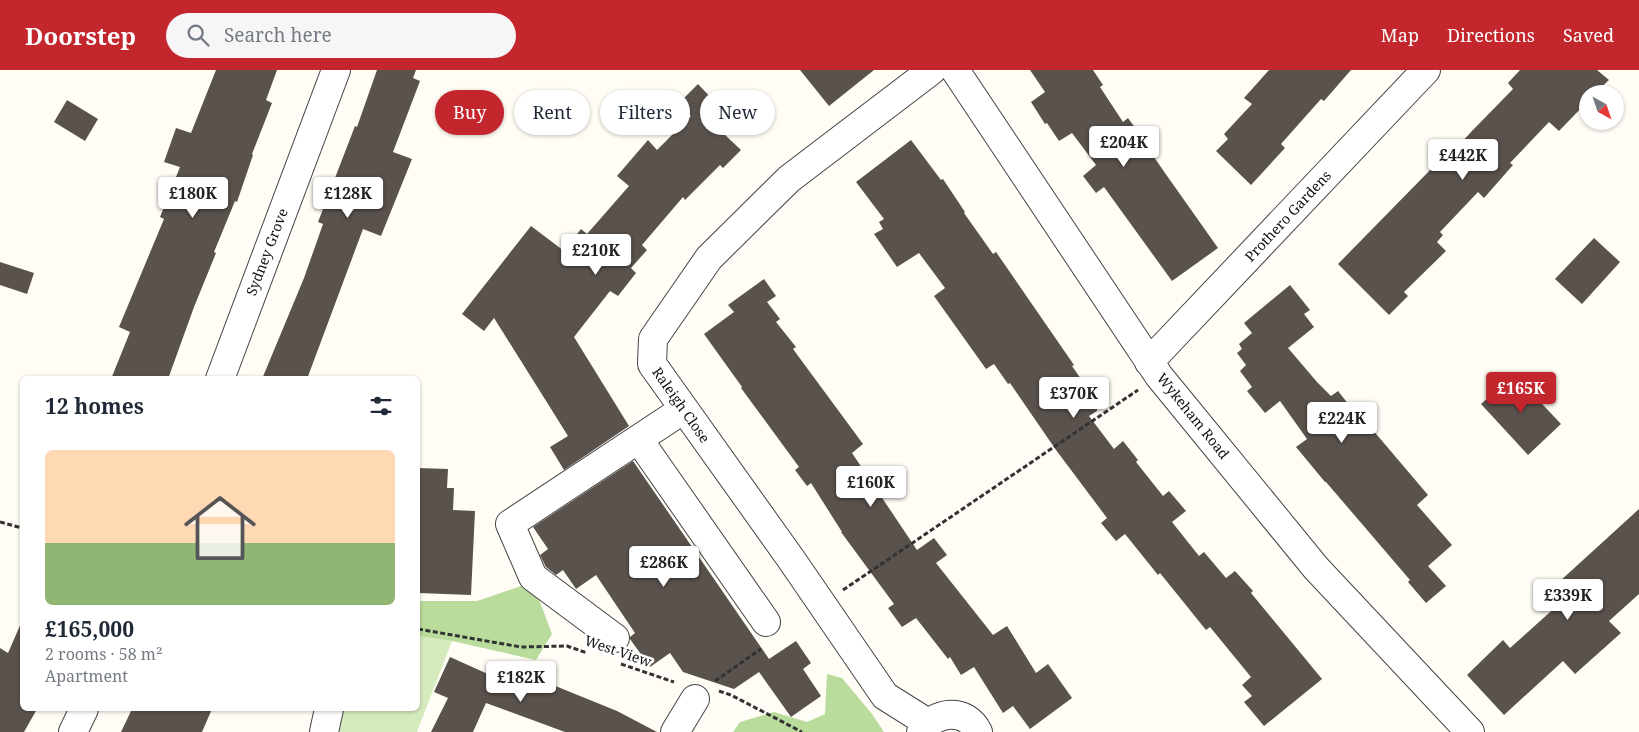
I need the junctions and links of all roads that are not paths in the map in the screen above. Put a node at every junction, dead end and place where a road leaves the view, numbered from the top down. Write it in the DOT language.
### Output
graph roads {
  1 [pos="336,70"];
  2 [pos="932,70"];
  3 [pos="955,70"];
  4 [pos="1426,70"];
  5 [pos="1154,369"];
  6 [pos="221,376"];
  7 [pos="684,410"];
  8 [pos="639,440"];
  9 [pos="767,633"];
  10 [pos="617,651"];
  11 [pos="702,689"];
  12 [pos="83,711"];
  13 [pos="329,711"];
  14 [pos="925,728"];
  15 [pos="73,732"];
  16 [pos="324,732"];
  17 [pos="675,732"];
  18 [pos="978,732"];
  19 [pos="1470,732"];
  1 -- 6 [label="street, Sydney Grove"];
  2 -- 7 [label="street, Raleigh Close"];
  3 -- 5 [label="street, Wykeham Road"];
  4 -- 5 [label="street, Prothero Gardens"];
  5 -- 19 [label="street, Wykeham Road"];
  7 -- 8 [label="street"];
  7 -- 14 [label="street, Raleigh Close"];
  8 -- 9 [label="street"];
  8 -- 10 [label="street"];
  11 -- 17 [label="street"];
  12 -- 15 [label="street"];
  13 -- 16 [label="street"];
  14 -- 18 [label="street"];
}
